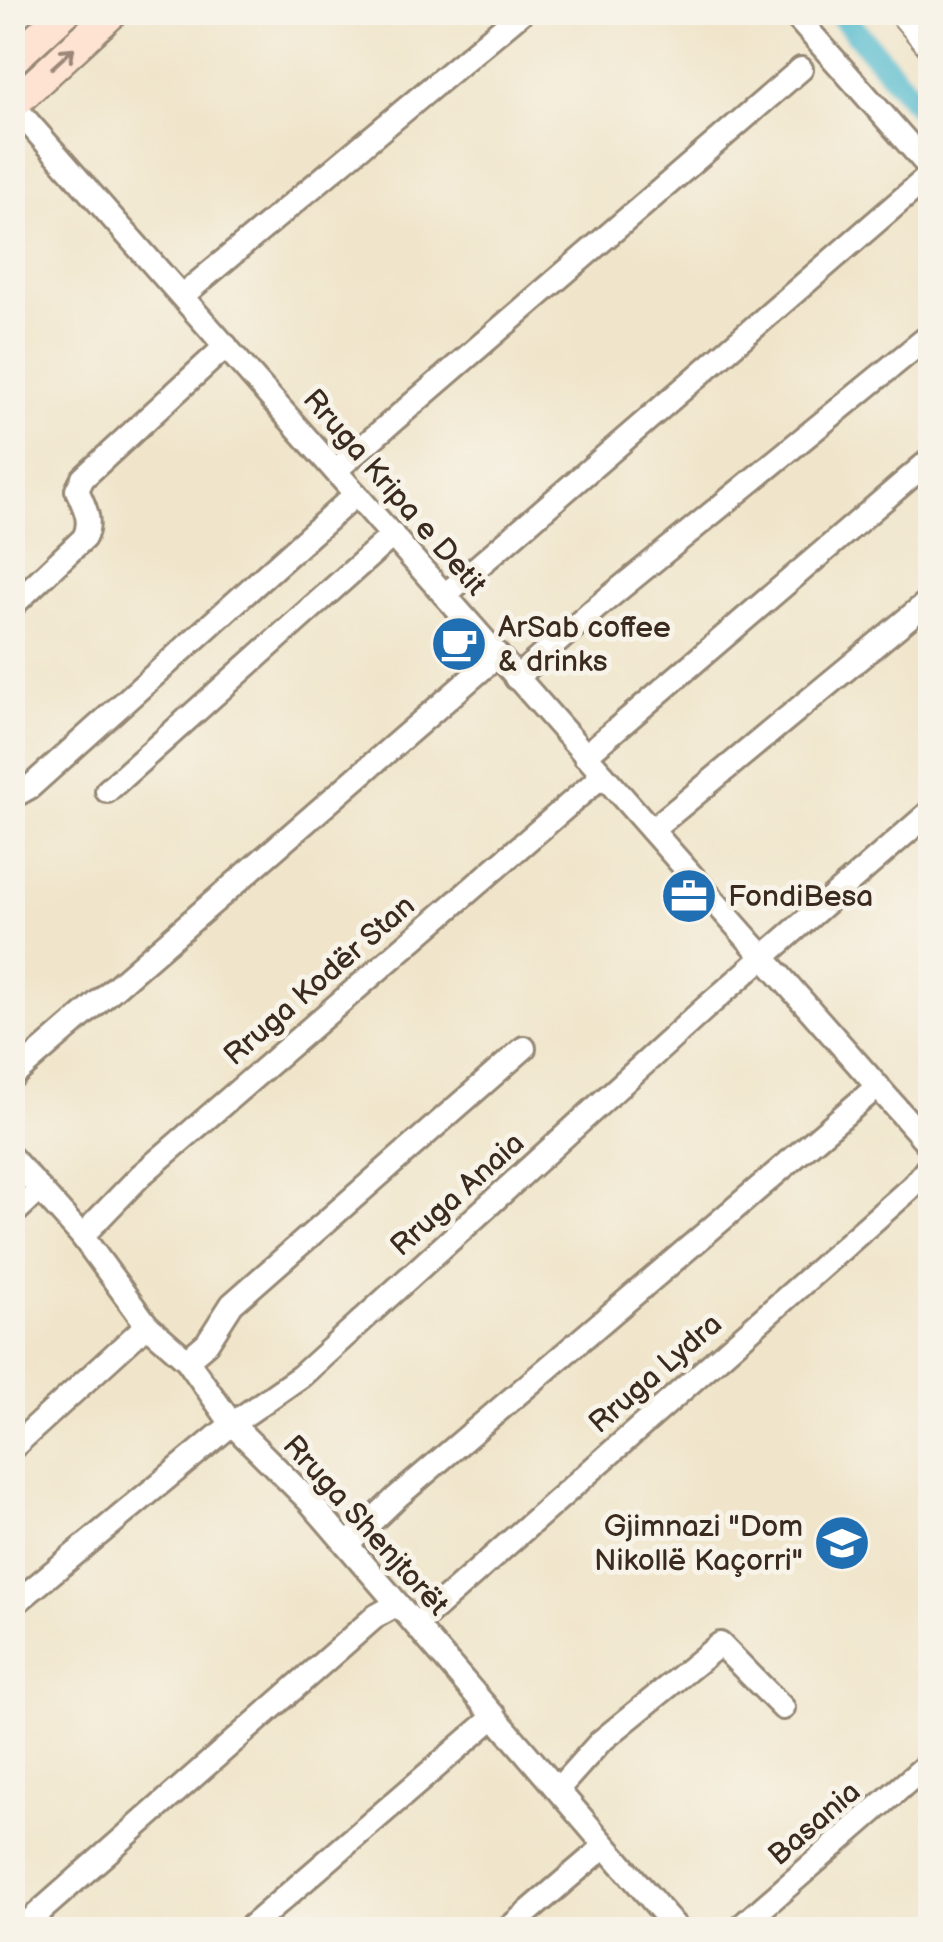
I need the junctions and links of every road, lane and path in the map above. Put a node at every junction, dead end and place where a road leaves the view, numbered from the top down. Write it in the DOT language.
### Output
graph roads {
  1 [pos="64,12"];
  2 [pos="113,12"];
  3 [pos="522,12"];
  4 [pos="792,12"];
  5 [pos="903,12"];
  6 [pos="930,44"];
  7 [pos="12,60"];
  8 [pos="801,69"];
  9 [pos="13,104"];
  10 [pos="930,172"];
  11 [pos="182,296"];
  12 [pos="930,335"];
  13 [pos="226,346"];
  14 [pos="930,460"];
  15 [pos="336,470"];
  16 [pos="356,494"];
  17 [pos="393,536"];
  18 [pos="445,595"];
  19 [pos="930,600"];
  20 [pos="12,606"];
  21 [pos="497,656"];
  22 [pos="516,678"];
  23 [pos="585,756"];
  24 [pos="603,775"];
  25 [pos="107,791"];
  26 [pos="12,796"];
  27 [pos="930,812"];
  28 [pos="652,830"];
  29 [pos="765,958"];
  30 [pos="524,1048"];
  31 [pos="12,1076"];
  32 [pos="878,1086"];
  33 [pos="930,1146"];
  34 [pos="12,1158"];
  35 [pos="930,1165"];
  36 [pos="40,1189"];
  37 [pos="12,1214"];
  38 [pos="82,1236"];
  39 [pos="147,1326"];
  40 [pos="187,1360"];
  41 [pos="232,1424"];
  42 [pos="12,1448"];
  43 [pos="347,1546"];
  44 [pos="396,1605"];
  45 [pos="12,1606"];
  46 [pos="416,1625"];
  47 [pos="783,1708"];
  48 [pos="495,1716"];
  49 [pos="930,1762"];
  50 [pos="558,1789"];
  51 [pos="604,1847"];
  52 [pos="19,1930"];
  53 [pos="247,1930"];
  54 [pos="507,1930"];
  55 [pos="678,1930"];
  56 [pos="737,1930"];
  1 -- 7 [label="main road"];
  9 -- 2 [label="main road, one-way"];
  3 -- 11 [label="street"];
  4 -- 10 [label="street"];
  5 -- 6 [label="street"];
  8 -- 15 [label="street"];
  9 -- 11 [label="street, Rruga Kripa e Detit"];
  10 -- 18 [label="street"];
  11 -- 13 [label="street, Rruga Kripa e Detit"];
  12 -- 22 [label="street"];
  13 -- 15 [label="street, Rruga Kripa e Detit"];
  13 -- 20 [label="street"];
  14 -- 23 [label="street"];
  15 -- 16 [label="street, Rruga Kripa e Detit"];
  16 -- 17 [label="street, Rruga Kripa e Detit"];
  16 -- 26 [label="street"];
  17 -- 18 [label="street, Rruga Kripa e Detit"];
  17 -- 25 [label="street"];
  18 -- 21 [label="street, Rruga Kripa e Detit"];
  19 -- 28 [label="street"];
  21 -- 22 [label="street, Rruga Kripa e Detit"];
  21 -- 31 [label="street"];
  22 -- 23 [label="street, Rruga Kripa e Detit"];
  23 -- 24 [label="street, Rruga Kripa e Detit"];
  24 -- 28 [label="street, Rruga Kripa e Detit"];
  24 -- 38 [label="street, Rruga Kodër Stan"];
  27 -- 29 [label="street, Rruga Anaia"];
  28 -- 29 [label="street, Rruga Kripa e Detit"];
  29 -- 32 [label="street, Rruga Kripa e Detit"];
  29 -- 41 [label="street, Rruga Anaia"];
  30 -- 40 [label="street"];
  32 -- 33 [label="street, Rruga Kripa e Detit"];
  32 -- 43 [label="street"];
  34 -- 36 [label="street, Rruga Shenjtorët"];
  35 -- 46 [label="street, Rruga Lydra"];
  36 -- 37 [label="street"];
  36 -- 38 [label="street, Rruga Shenjtorët"];
  38 -- 39 [label="street, Rruga Shenjtorët"];
  39 -- 40 [label="street, Rruga Shenjtorët"];
  39 -- 42 [label="street"];
  40 -- 41 [label="street, Rruga Shenjtorët"];
  41 -- 43 [label="street, Rruga Shenjtorët"];
  41 -- 45 [label="street, Rruga Anaia"];
  43 -- 44 [label="street, Rruga Shenjtorët"];
  44 -- 46 [label="street, Rruga Shenjtorët"];
  44 -- 52 [label="street"];
  46 -- 48 [label="street, Rruga Shenjtorët"];
  47 -- 50 [label="street"];
  48 -- 50 [label="street, Rruga Shenjtorët"];
  48 -- 53 [label="street"];
  49 -- 56 [label="street, Basania"];
  50 -- 51 [label="street, Rruga Shenjtorët"];
  51 -- 54 [label="street"];
  51 -- 55 [label="street, Rruga Shenjtorët"];
}
